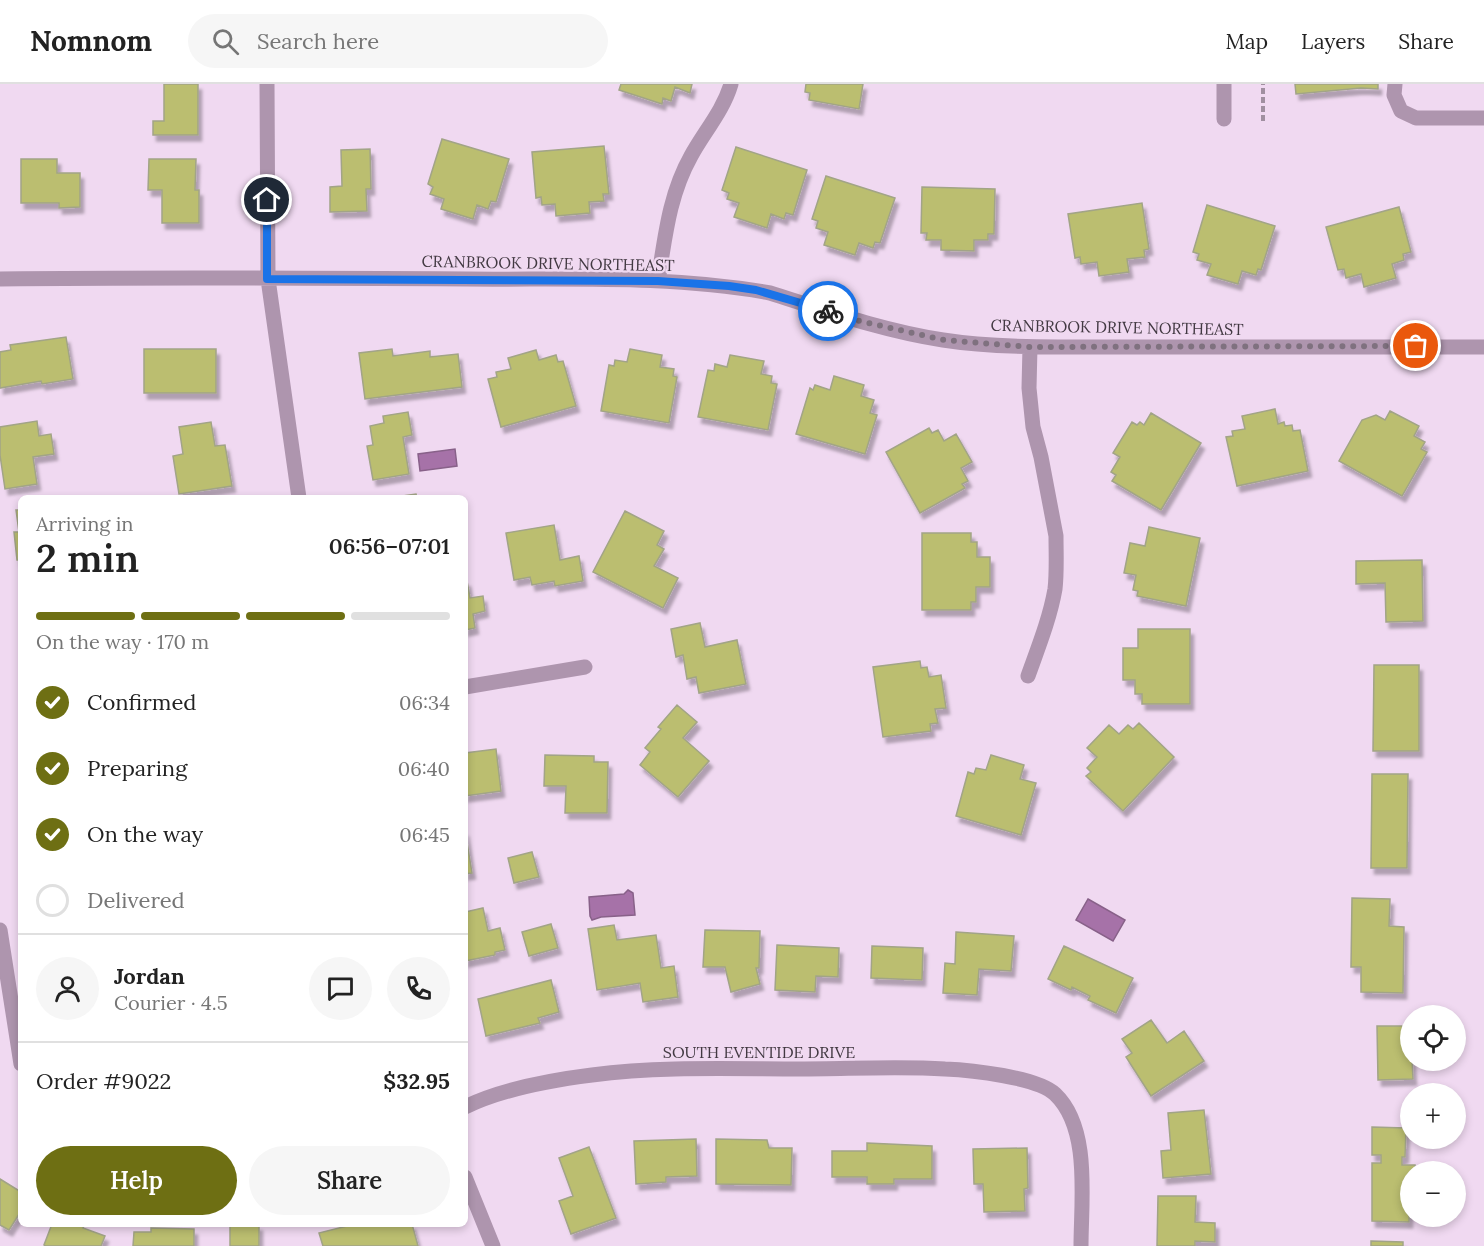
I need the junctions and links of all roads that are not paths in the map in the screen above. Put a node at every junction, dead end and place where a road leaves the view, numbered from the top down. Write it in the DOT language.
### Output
graph roads {
  1 [pos="267,84"];
  2 [pos="731,84"];
  3 [pos="1224,84"];
  4 [pos="1395,84"];
  5 [pos="1484,118"];
  6 [pos="1224,119"];
  7 [pos="0,279"];
  8 [pos="267,279"];
  9 [pos="658,281"];
  10 [pos="1030,347"];
  11 [pos="1484,347"];
  12 [pos="299,495"];
  13 [pos="585,667"];
  14 [pos="1028,676"];
  15 [pos="468,686"];
  16 [pos="0,930"];
  17 [pos="18,1045"];
  18 [pos="468,1106"];
  19 [pos="468,1185"];
  20 [pos="493,1246"];
  21 [pos="1081,1246"];
  1 -- 8 [label="street"];
  2 -- 9 [label="street"];
  3 -- 6 [label="street"];
  4 -- 5 [label="street"];
  7 -- 8 [label="street, CRANBROOK DRIVE NORTHEAST"];
  8 -- 9 [label="street, CRANBROOK DRIVE NORTHEAST"];
  8 -- 12 [label="street"];
  9 -- 10 [label="street, CRANBROOK DRIVE NORTHEAST"];
  10 -- 11 [label="street, CRANBROOK DRIVE NORTHEAST"];
  10 -- 14 [label="street"];
  13 -- 15 [label="street"];
  16 -- 17 [label="street"];
  18 -- 21 [label="street, SOUTH EVENTIDE DRIVE"];
  19 -- 20 [label="street"];
}
